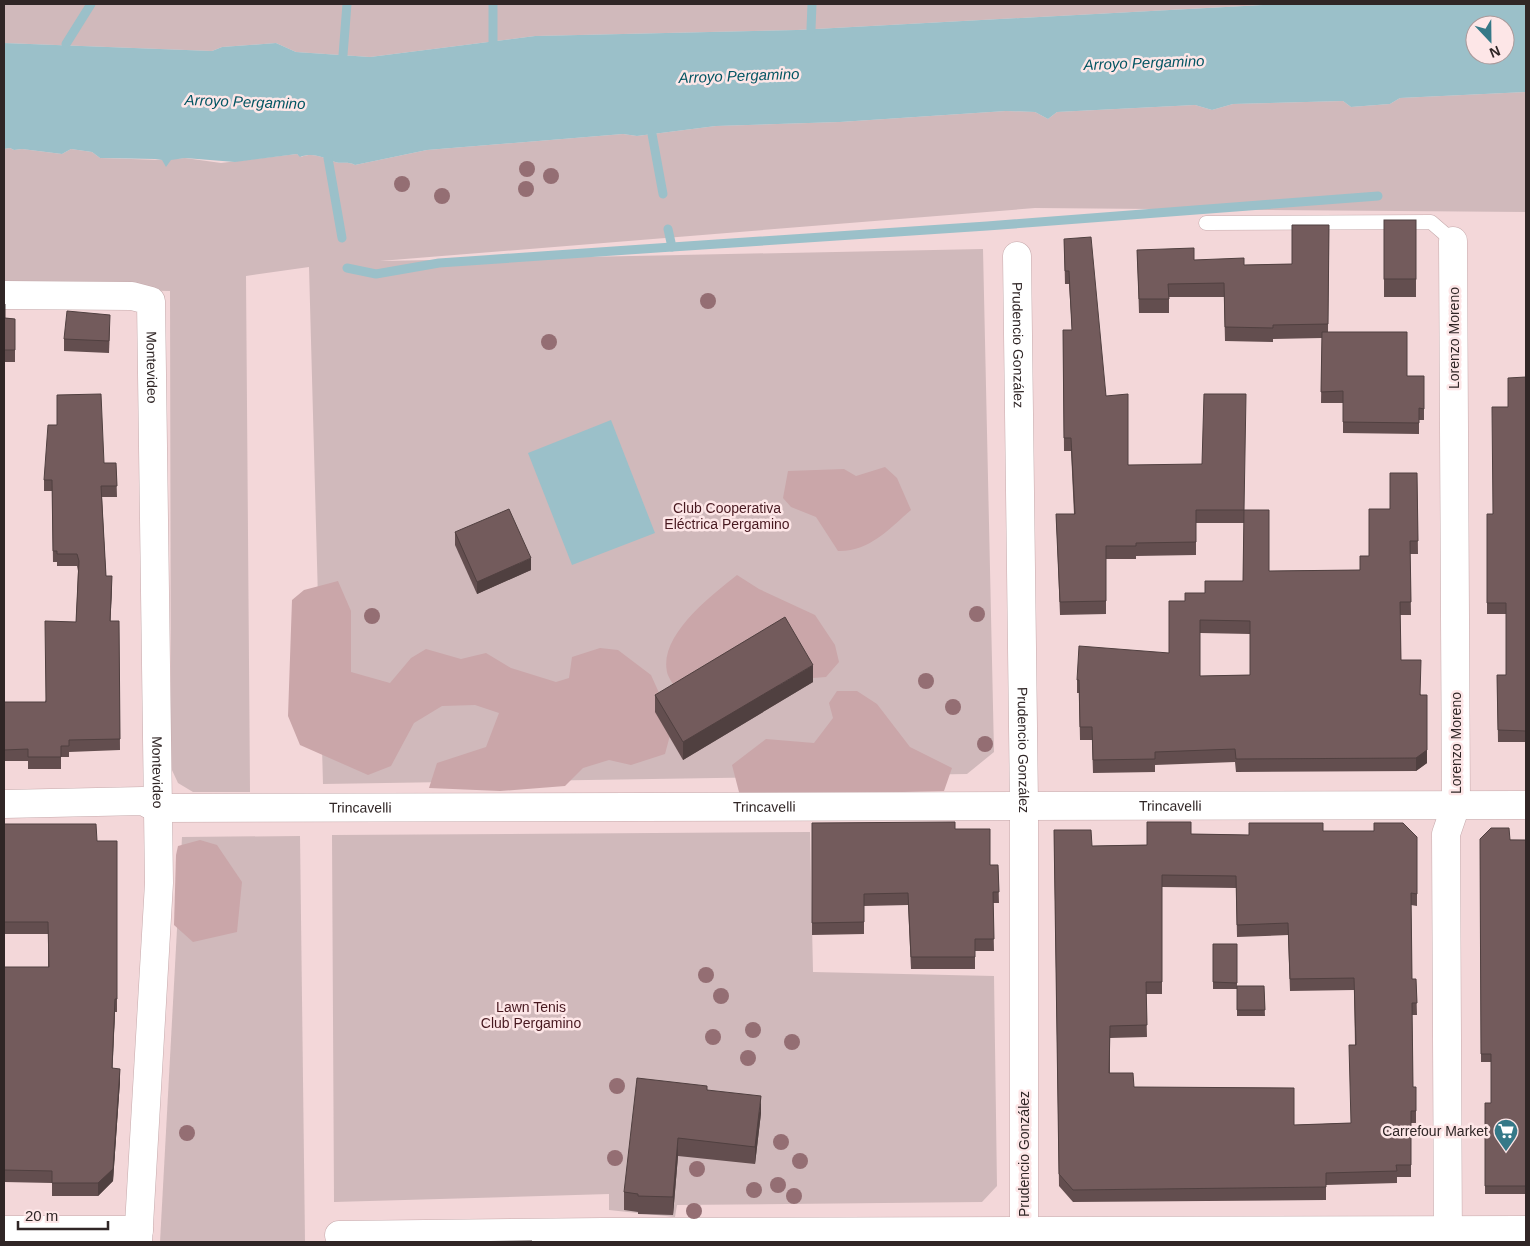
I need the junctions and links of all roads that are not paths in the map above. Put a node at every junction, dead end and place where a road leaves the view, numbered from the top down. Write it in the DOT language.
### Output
graph roads {
  1 [pos="1206,223"];
  2 [pos="1453,241"];
  3 [pos="1017,256"];
  4 [pos="4,295"];
  5 [pos="4,804"];
  6 [pos="1024,805"];
  7 [pos="1456,805"];
  8 [pos="1526,805"];
  9 [pos="156,808"];
  10 [pos="4,1230"];
  11 [pos="1526,1230"];
  12 [pos="138,1236"];
  13 [pos="1024,1236"];
  14 [pos="1448,1236"];
  15 [pos="602,1237"];
  16 [pos="337,1239"];
  1 -- 2 [label="lane"];
  2 -- 7 [label="street, Lorenzo Moreno"];
  3 -- 6 [label="street, Prudencio González"];
  4 -- 9 [label="street, Montevideo"];
  5 -- 9 [label="street, Trincavelli"];
  6 -- 7 [label="street, Trincavelli"];
  6 -- 9 [label="street, Trincavelli"];
  6 -- 13 [label="street, Prudencio González"];
  7 -- 8 [label="street, Trincavelli"];
  7 -- 14 [label="street, Lorenzo Moreno"];
  9 -- 12 [label="street, Montevideo"];
  10 -- 12 [label="street"];
  11 -- 14 [label="street"];
  13 -- 14 [label="street"];
  13 -- 15 [label="street"];
  15 -- 16 [label="street"];
}
